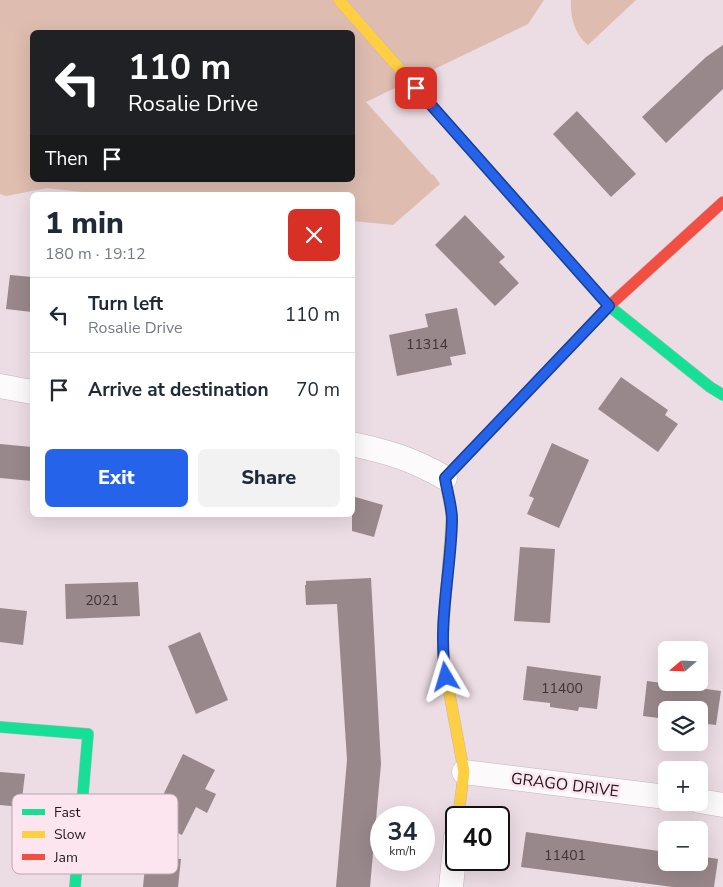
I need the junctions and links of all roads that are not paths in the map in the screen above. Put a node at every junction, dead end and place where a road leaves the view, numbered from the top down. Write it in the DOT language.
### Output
graph roads {
  1 [pos="339,0"];
  2 [pos="723,202"];
  3 [pos="609,306"];
  4 [pos="0,386"];
  5 [pos="30,392"];
  6 [pos="723,395"];
  7 [pos="355,445"];
  8 [pos="445,478"];
  9 [pos="0,727"];
  10 [pos="464,772"];
  11 [pos="83,794"];
  12 [pos="658,796"];
  13 [pos="708,802"];
  14 [pos="723,805"];
  15 [pos="460,806"];
  16 [pos="453,871"];
  17 [pos="76,874"];
  18 [pos="75,887"];
  19 [pos="451,887"];
  1 -- 3 [label="street"];
  2 -- 3 [label="street"];
  3 -- 6 [label="street"];
  3 -- 8 [label="street"];
  4 -- 5 [label="street"];
  7 -- 8 [label="street"];
  8 -- 10 [label="street"];
  9 -- 11 [label="street"];
  10 -- 12 [label="street, GRAGO DRIVE"];
  10 -- 15 [label="street"];
  13 -- 14 [label="street"];
  16 -- 19 [label="street"];
  17 -- 18 [label="street"];
}
